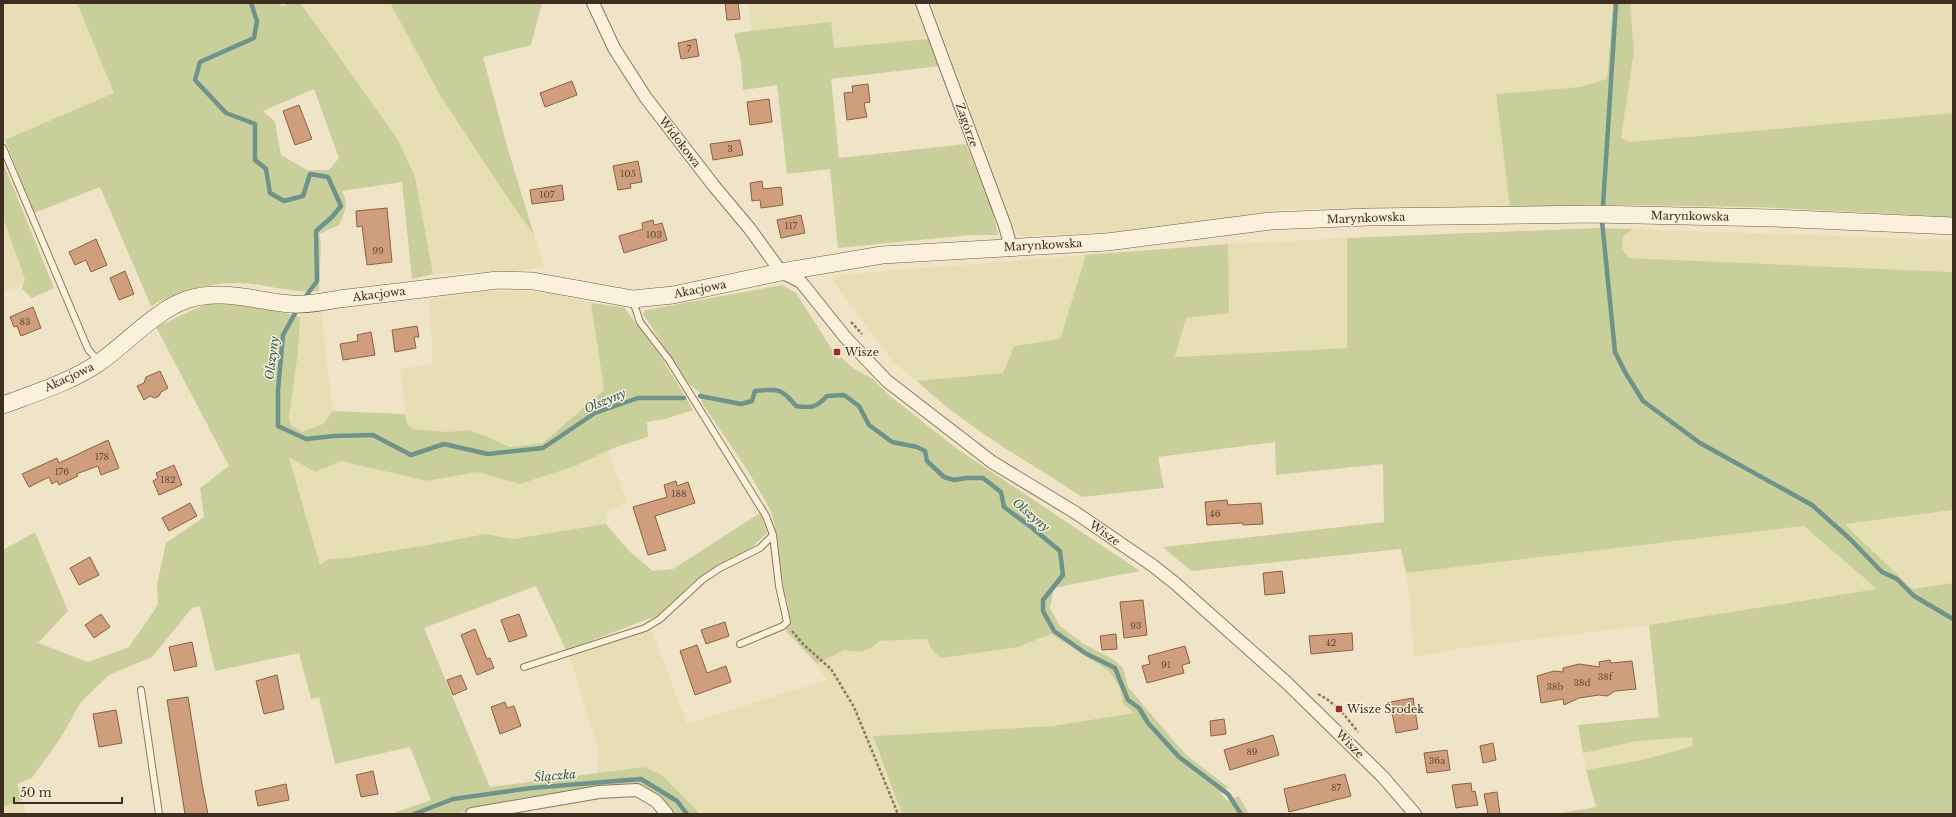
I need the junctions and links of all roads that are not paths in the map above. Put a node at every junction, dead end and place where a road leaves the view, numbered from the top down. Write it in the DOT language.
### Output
graph roads {
  1 [pos="593,3"];
  2 [pos="922,3"];
  3 [pos="3,148"];
  4 [pos="1953,226"];
  5 [pos="1010,247"];
  6 [pos="781,272"];
  7 [pos="633,299"];
  8 [pos="99,362"];
  9 [pos="3,405"];
  10 [pos="773,535"];
  11 [pos="740,644"];
  12 [pos="524,668"];
  13 [pos="141,690"];
  14 [pos="159,814"];
  15 [pos="472,814"];
  16 [pos="667,814"];
  17 [pos="1415,814"];
  1 -- 6 [label="street, Widokowa"];
  2 -- 5 [label="street, Zagórze"];
  3 -- 8 [label="lane"];
  4 -- 5 [label="street, Marynkowska"];
  5 -- 6 [label="street, Marynkowska"];
  6 -- 7 [label="street, Akacjowa"];
  6 -- 17 [label="street, Wisze"];
  7 -- 8 [label="street, Akacjowa"];
  7 -- 10 [label="lane"];
  8 -- 9 [label="street, Akacjowa"];
  10 -- 11 [label="lane"];
  10 -- 12 [label="lane"];
  13 -- 14 [label="lane"];
  15 -- 16 [label="street"];
}
